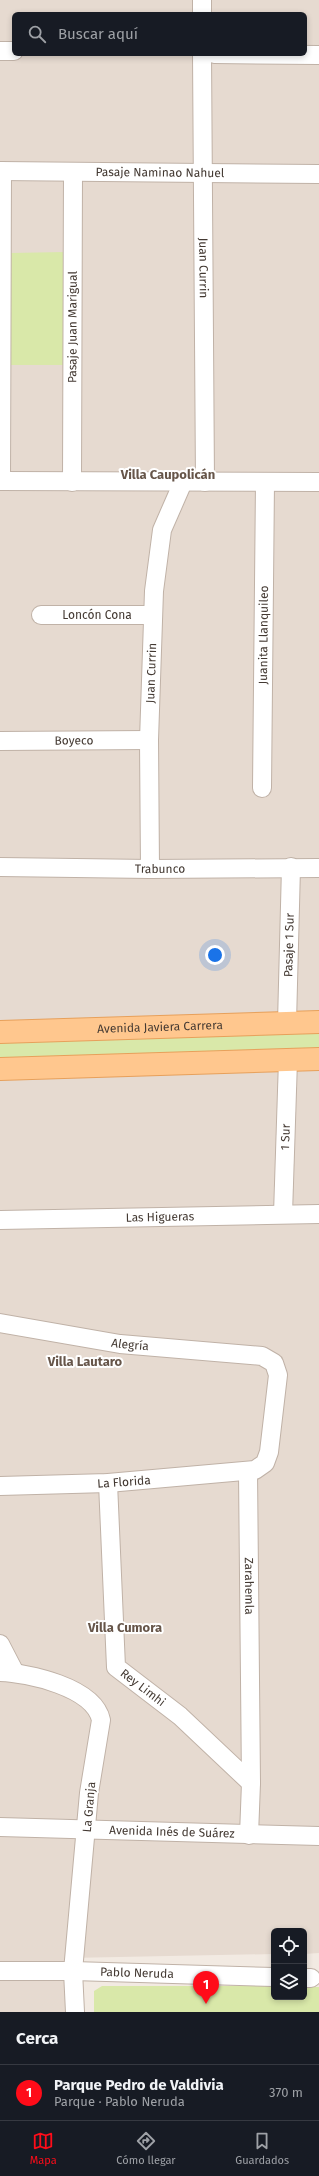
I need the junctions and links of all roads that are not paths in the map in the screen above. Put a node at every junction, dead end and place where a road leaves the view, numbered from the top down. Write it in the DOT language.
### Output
graph roads {
  1 [pos="202,0"];
  2 [pos="202,12"];
  3 [pos="0,51"];
  4 [pos="12,51"];
  5 [pos="307,55"];
  6 [pos="319,55"];
  7 [pos="202,56"];
  8 [pos="1,171"];
  9 [pos="73,172"];
  10 [pos="204,173"];
  11 [pos="319,174"];
  12 [pos="1,481"];
  13 [pos="72,482"];
  14 [pos="183,482"];
  15 [pos="205,482"];
  16 [pos="265,482"];
  17 [pos="319,482"];
  18 [pos="40,615"];
  19 [pos="153,615"];
  20 [pos="148,740"];
  21 [pos="0,741"];
  22 [pos="262,788"];
  23 [pos="0,867"];
  24 [pos="291,867"];
  25 [pos="319,868"];
  26 [pos="150,869"];
  27 [pos="319,1022"];
  28 [pos="287,1023"];
  29 [pos="0,1032"];
  30 [pos="319,1059"];
  31 [pos="288,1060"];
  32 [pos="0,1069"];
  33 [pos="283,1214"];
  34 [pos="319,1214"];
  35 [pos="0,1220"];
  36 [pos="0,1323"];
  37 [pos="248,1471"];
  38 [pos="108,1483"];
  39 [pos="0,1486"];
  40 [pos="0,1644"];
  41 [pos="7,1672"];
  42 [pos="251,1784"];
  43 [pos="0,1827"];
  44 [pos="87,1830"];
  45 [pos="249,1835"];
  46 [pos="319,1836"];
  47 [pos="0,1971"];
  48 [pos="73,1971"];
  49 [pos="271,1977"];
  50 [pos="75,2012"];
  1 -- 2 [label="street"];
  3 -- 4 [label="street"];
  5 -- 6 [label="street"];
  7 -- 10 [label="street, Juan Currin"];
  8 -- 9 [label="street, Pasaje Naminao Nahuel"];
  8 -- 12 [label="street"];
  9 -- 10 [label="street, Pasaje Naminao Nahuel"];
  9 -- 13 [label="street, Pasaje Juan Marigual"];
  10 -- 11 [label="street, Pasaje Naminao Nahuel"];
  10 -- 15 [label="street, Juan Currin"];
  12 -- 13 [label="street"];
  13 -- 14 [label="street"];
  14 -- 15 [label="street"];
  14 -- 19 [label="street, Juan Currin"];
  15 -- 16 [label="street"];
  16 -- 17 [label="street"];
  16 -- 22 [label="street, Juanita Llanquileo"];
  18 -- 19 [label="street, Loncón Cona"];
  19 -- 20 [label="street, Juan Currin"];
  20 -- 21 [label="street, Boyeco"];
  20 -- 26 [label="street, Juan Currin"];
  23 -- 26 [label="street, Trabunco"];
  24 -- 25 [label="street, Trabunco"];
  24 -- 26 [label="street, Trabunco"];
  24 -- 28 [label="street, Pasaje 1 Sur"];
  27 -- 28 [label="main road, Avenida Javiera Carrera"];
  28 -- 29 [label="main road, Avenida Javiera Carrera"];
  30 -- 31 [label="main road"];
  31 -- 32 [label="main road"];
  31 -- 33 [label="street, 1 Sur"];
  33 -- 34 [label="street, Las Higueras"];
  33 -- 35 [label="street, Las Higueras"];
  36 -- 37 [label="street, Alegría"];
  37 -- 38 [label="street, La Florida"];
  37 -- 42 [label="street, Zarahemla"];
  38 -- 39 [label="street, La Florida"];
  38 -- 42 [label="street, Rey Limhi"];
  40 -- 41 [label="street"];
  41 -- 44 [label="street, La Granja"];
  42 -- 45 [label="street, Zarahemla"];
  43 -- 44 [label="street, Avenida Inés de Suárez"];
  44 -- 45 [label="street, Avenida Inés de Suárez"];
  44 -- 48 [label="street, La Granja"];
  45 -- 46 [label="street, Avenida Inés de Suárez"];
  47 -- 48 [label="street, Pablo Neruda"];
  48 -- 49 [label="street, Pablo Neruda"];
  48 -- 50 [label="street, La Granja"];
}
